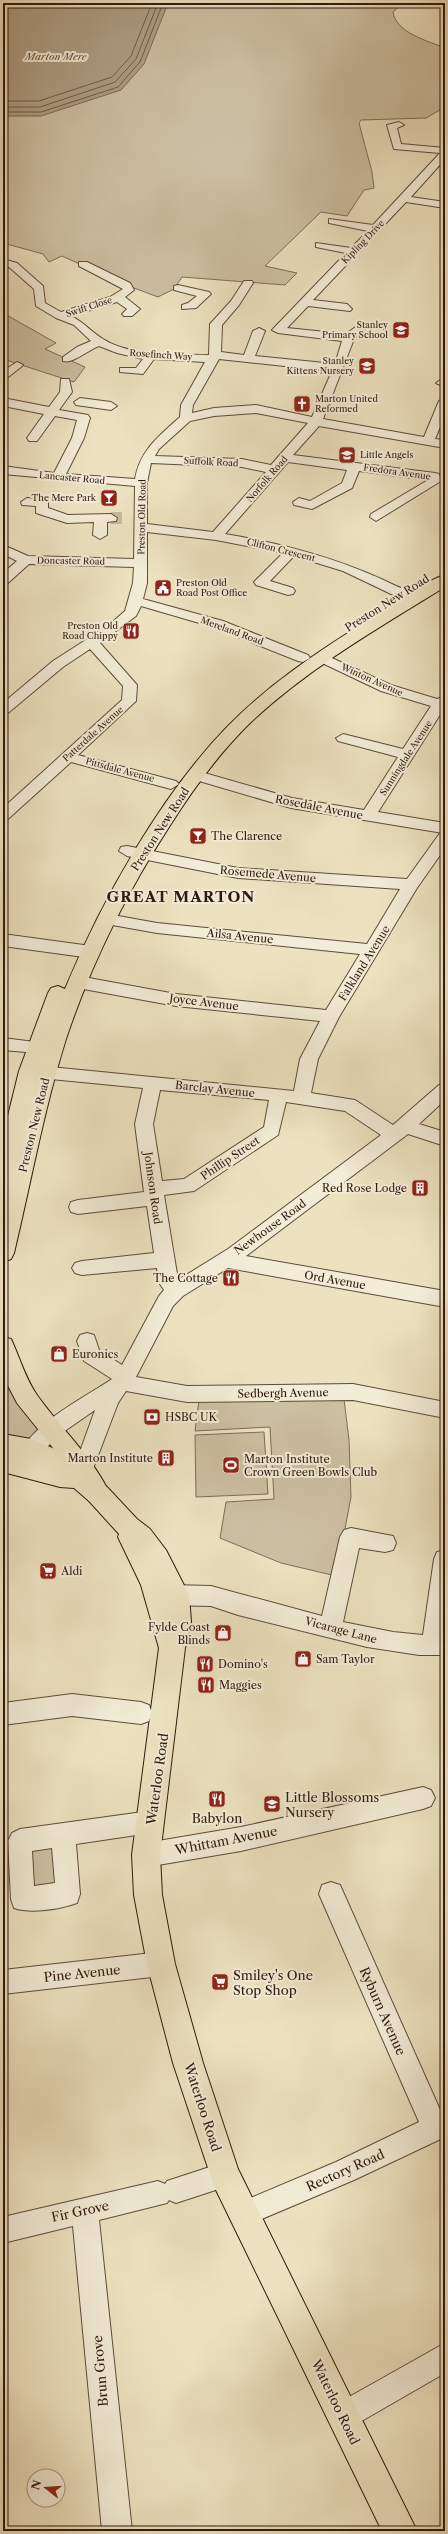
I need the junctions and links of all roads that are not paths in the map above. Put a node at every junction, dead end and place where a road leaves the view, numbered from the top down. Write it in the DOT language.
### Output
graph roads {
  1 [pos="399,125"];
  2 [pos="445,152"];
  3 [pos="426,174"];
  4 [pos="439,174"];
  5 [pos="404,199"];
  6 [pos="445,205"];
  7 [pos="333,221"];
  8 [pos="376,229"];
  9 [pos="320,245"];
  10 [pos="354,252"];
  11 [pos="3,262"];
  12 [pos="83,264"];
  13 [pos="248,283"];
  14 [pos="178,288"];
  15 [pos="118,297"];
  16 [pos="198,300"];
  17 [pos="304,302"];
  18 [pos="346,306"];
  19 [pos="186,307"];
  20 [pos="232,307"];
  21 [pos="128,314"];
  22 [pos="60,316"];
  23 [pos="358,328"];
  24 [pos="259,331"];
  25 [pos="349,338"];
  26 [pos="99,342"];
  27 [pos="151,356"];
  28 [pos="214,357"];
  29 [pos="248,358"];
  30 [pos="67,359"];
  31 [pos="17,364"];
  32 [pos="339,368"];
  33 [pos="124,370"];
  34 [pos="3,378"];
  35 [pos="65,381"];
  36 [pos="445,401"];
  37 [pos="3,402"];
  38 [pos="80,402"];
  39 [pos="94,404"];
  40 [pos="111,406"];
  41 [pos="52,414"];
  42 [pos="84,418"];
  43 [pos="186,418"];
  44 [pos="316,422"];
  45 [pos="33,438"];
  46 [pos="428,442"];
  47 [pos="445,444"];
  48 [pos="147,458"];
  49 [pos="286,458"];
  50 [pos="355,466"];
  51 [pos="3,470"];
  52 [pos="275,470"];
  53 [pos="58,477"];
  54 [pos="141,483"];
  55 [pos="27,502"];
  56 [pos="299,502"];
  57 [pos="376,517"];
  58 [pos="137,521"];
  59 [pos="100,535"];
  60 [pos="216,536"];
  61 [pos="3,549"];
  62 [pos="292,551"];
  63 [pos="26,560"];
  64 [pos="141,563"];
  65 [pos="445,567"];
  66 [pos="3,580"];
  67 [pos="445,580"];
  68 [pos="288,591"];
  69 [pos="407,596"];
  70 [pos="136,601"];
  71 [pos="91,642"];
  72 [pos="302,658"];
  73 [pos="323,658"];
  74 [pos="443,704"];
  75 [pos="3,710"];
  76 [pos="343,738"];
  77 [pos="408,756"];
  78 [pos="68,757"];
  79 [pos="194,776"];
  80 [pos="171,784"];
  81 [pos="3,816"];
  82 [pos="368,817"];
  83 [pos="445,828"];
  84 [pos="445,837"];
  85 [pos="134,853"];
  86 [pos="411,885"];
  87 [pos="107,920"];
  88 [pos="3,940"];
  89 [pos="84,950"];
  90 [pos="373,950"];
  91 [pos="78,982"];
  92 [pos="331,1016"];
  93 [pos="3,1044"];
  94 [pos="37,1047"];
  95 [pos="38,1072"];
  96 [pos="153,1082"];
  97 [pos="445,1090"];
  98 [pos="279,1095"];
  99 [pos="301,1098"];
  100 [pos="399,1130"];
  101 [pos="445,1139"];
  102 [pos="4,1172"];
  103 [pos="153,1194"];
  104 [pos="78,1207"];
  105 [pos="8,1210"];
  106 [pos="3,1254"];
  107 [pos="164,1260"];
  108 [pos="224,1260"];
  109 [pos="82,1268"];
  110 [pos="176,1291"];
  111 [pos="445,1299"];
  112 [pos="87,1341"];
  113 [pos="3,1346"];
  114 [pos="122,1380"];
  115 [pos="445,1410"];
  116 [pos="51,1430"];
  117 [pos="3,1444"];
  118 [pos="19,1459"];
  119 [pos="79,1473"];
  120 [pos="385,1543"];
  121 [pos="445,1559"];
  122 [pos="167,1601"];
  123 [pos="331,1627"];
  124 [pos="438,1646"];
  125 [pos="141,1713"];
  126 [pos="3,1714"];
  127 [pos="423,1798"];
  128 [pos="150,1822"];
  129 [pos="62,1835"];
  130 [pos="146,1855"];
  131 [pos="331,1894"];
  132 [pos="161,1964"];
  133 [pos="3,1982"];
  134 [pos="440,2125"];
  135 [pos="225,2175"];
  136 [pos="85,2210"];
  137 [pos="243,2214"];
  138 [pos="3,2230"];
  139 [pos="445,2357"];
  140 [pos="343,2416"];
  141 [pos="117,2531"];
  142 [pos="400,2531"];
  1 -- 2 [label="street"];
  2 -- 3 [label="street, Kipling Drive"];
  3 -- 4 [label="street"];
  3 -- 5 [label="street, Kipling Drive"];
  5 -- 6 [label="street"];
  5 -- 8 [label="street, Kipling Drive"];
  7 -- 8 [label="street"];
  8 -- 10 [label="street, Kipling Drive"];
  9 -- 10 [label="street"];
  10 -- 17 [label="street, Kipling Drive"];
  11 -- 22 [label="street, Rosefinch Way"];
  12 -- 15 [label="street, Swift Close"];
  13 -- 20 [label="street"];
  14 -- 16 [label="street"];
  15 -- 21 [label="street, Swift Close"];
  15 -- 22 [label="street, Swift Close"];
  16 -- 19 [label="street"];
  16 -- 20 [label="street"];
  17 -- 18 [label="street"];
  17 -- 25 [label="street, Kipling Drive"];
  20 -- 28 [label="street"];
  22 -- 26 [label="street, Rosefinch Way"];
  23 -- 25 [label="street"];
  24 -- 29 [label="street"];
  25 -- 32 [label="street, Norfolk Road"];
  26 -- 27 [label="street, Rosefinch Way"];
  26 -- 30 [label="street"];
  27 -- 28 [label="street, Rosefinch Way"];
  27 -- 33 [label="street"];
  28 -- 29 [label="street, Rosefinch Way"];
  28 -- 43 [label="street"];
  29 -- 32 [label="street, Rosefinch Way"];
  31 -- 34 [label="street"];
  32 -- 44 [label="street, Norfolk Road"];
  35 -- 41 [label="street"];
  36 -- 46 [label="street"];
  37 -- 41 [label="street"];
  38 -- 39 [label="street"];
  39 -- 40 [label="street"];
  39 -- 42 [label="street"];
  41 -- 42 [label="street"];
  41 -- 45 [label="street"];
  42 -- 53 [label="street"];
  43 -- 44 [label="street"];
  43 -- 48 [label="street, Preston Old Road"];
  44 -- 46 [label="street"];
  44 -- 49 [label="street, Norfolk Road"];
  46 -- 47 [label="street"];
  48 -- 52 [label="street, Suffolk Road"];
  48 -- 54 [label="street, Preston Old Road"];
  49 -- 50 [label="street, Fredora Avenue"];
  49 -- 52 [label="street, Norfolk Road"];
  50 -- 56 [label="street"];
  50 -- 57 [label="street, Fredora Avenue"];
  51 -- 53 [label="street, Lancaster Road"];
  52 -- 60 [label="street, Norfolk Road"];
  53 -- 54 [label="street, Lancaster Road"];
  54 -- 58 [label="street, Preston Old Road"];
  55 -- 59 [label="street"];
  58 -- 60 [label="street, Clifton Crescent"];
  58 -- 64 [label="street, Preston Old Road"];
  60 -- 62 [label="street, Clifton Crescent"];
  61 -- 63 [label="street, Doncaster Road"];
  62 -- 68 [label="street"];
  62 -- 69 [label="street, Clifton Crescent"];
  63 -- 64 [label="street, Doncaster Road"];
  63 -- 66 [label="street"];
  64 -- 70 [label="street, Preston Old Road"];
  65 -- 69 [label="main road, Preston New Road"];
  67 -- 69 [label="main road, Preston New Road"];
  69 -- 72 [label="main road, Preston New Road"];
  69 -- 73 [label="main road, Preston New Road"];
  70 -- 71 [label="street, Preston Old Road"];
  70 -- 72 [label="street, Mereland Road"];
  71 -- 75 [label="street, Preston Old Road"];
  71 -- 78 [label="street, Patterdale Avenue"];
  72 -- 80 [label="main road, Preston New Road"];
  73 -- 74 [label="street, Winton Avenue"];
  73 -- 79 [label="main road, Preston New Road"];
  74 -- 77 [label="street, Sunningdale Avenue"];
  76 -- 77 [label="street"];
  77 -- 82 [label="street, Sunningdale Avenue"];
  78 -- 80 [label="street, Pittsdale Avenue"];
  78 -- 81 [label="street, Patterdale Avenue"];
  79 -- 82 [label="street, Rosedale Avenue"];
  79 -- 85 [label="main road, Preston New Road"];
  80 -- 85 [label="main road, Preston New Road"];
  82 -- 83 [label="street, Rosedale Avenue"];
  84 -- 86 [label="street, Falkland Avenue"];
  85 -- 86 [label="street, Rosemede Avenue"];
  85 -- 87 [label="main road, Preston New Road"];
  85 -- 89 [label="main road, Preston New Road"];
  86 -- 90 [label="street, Falkland Avenue"];
  87 -- 89 [label="main road, Preston New Road"];
  87 -- 90 [label="street, Ailsa Avenue"];
  88 -- 89 [label="street"];
  89 -- 91 [label="main road, Preston New Road"];
  89 -- 94 [label="main road, Preston New Road"];
  90 -- 92 [label="street, Falkland Avenue"];
  91 -- 92 [label="street, Joyce Avenue"];
  91 -- 95 [label="main road, Preston New Road"];
  92 -- 99 [label="street, Falkland Avenue"];
  93 -- 94 [label="street"];
  94 -- 95 [label="main road, Preston New Road"];
  95 -- 96 [label="street, Barclay Avenue"];
  95 -- 102 [label="main road, Preston New Road"];
  95 -- 105 [label="main road, Preston New Road"];
  96 -- 98 [label="street, Barclay Avenue"];
  96 -- 103 [label="street, Johnson Road"];
  97 -- 100 [label="street, Newhouse Road"];
  98 -- 99 [label="street, Barclay Avenue"];
  98 -- 103 [label="street, Phillip Street"];
  99 -- 100 [label="street, Barclay Avenue"];
  100 -- 101 [label="street, Barclay Avenue"];
  100 -- 108 [label="street, Newhouse Road"];
  103 -- 104 [label="street, Phillip Street"];
  103 -- 107 [label="street, Johnson Road"];
  105 -- 106 [label="main road, Preston New Road"];
  107 -- 109 [label="street"];
  107 -- 110 [label="street, Johnson Road"];
  108 -- 110 [label="street, Newhouse Road"];
  108 -- 111 [label="street, Ord Avenue"];
  110 -- 114 [label="street, Newhouse Road"];
  112 -- 114 [label="street"];
  113 -- 116 [label="main road"];
  114 -- 115 [label="street, Sedbergh Avenue"];
  114 -- 116 [label="street, Newhouse Road"];
  114 -- 119 [label="street, Newhouse Road"];
  116 -- 118 [label="street, Newhouse Road"];
  116 -- 119 [label="main road, Waterloo Road"];
  117 -- 118 [label="main road, Waterloo Road"];
  118 -- 119 [label="main road, Waterloo Road"];
  119 -- 122 [label="main road, Waterloo Road"];
  120 -- 123 [label="street"];
  121 -- 124 [label="street"];
  122 -- 123 [label="street, Vicarage Lane"];
  122 -- 128 [label="main road, Waterloo Road"];
  123 -- 124 [label="street, Vicarage Lane"];
  125 -- 126 [label="street"];
  127 -- 130 [label="street, Whittam Avenue"];
  128 -- 129 [label="street"];
  128 -- 130 [label="main road, Waterloo Road"];
  130 -- 132 [label="main road, Waterloo Road"];
  131 -- 134 [label="street, Ryburn Avenue"];
  132 -- 133 [label="street, Pine Avenue"];
  132 -- 135 [label="main road, Waterloo Road"];
  134 -- 137 [label="street, Rectory Road"];
  135 -- 136 [label="street, Fir Grove"];
  135 -- 137 [label="main road, Waterloo Road"];
  136 -- 138 [label="street, Fir Grove"];
  136 -- 141 [label="street, Brun Grove"];
  137 -- 140 [label="main road, Waterloo Road"];
  139 -- 140 [label="street"];
  140 -- 142 [label="main road, Waterloo Road"];
}
